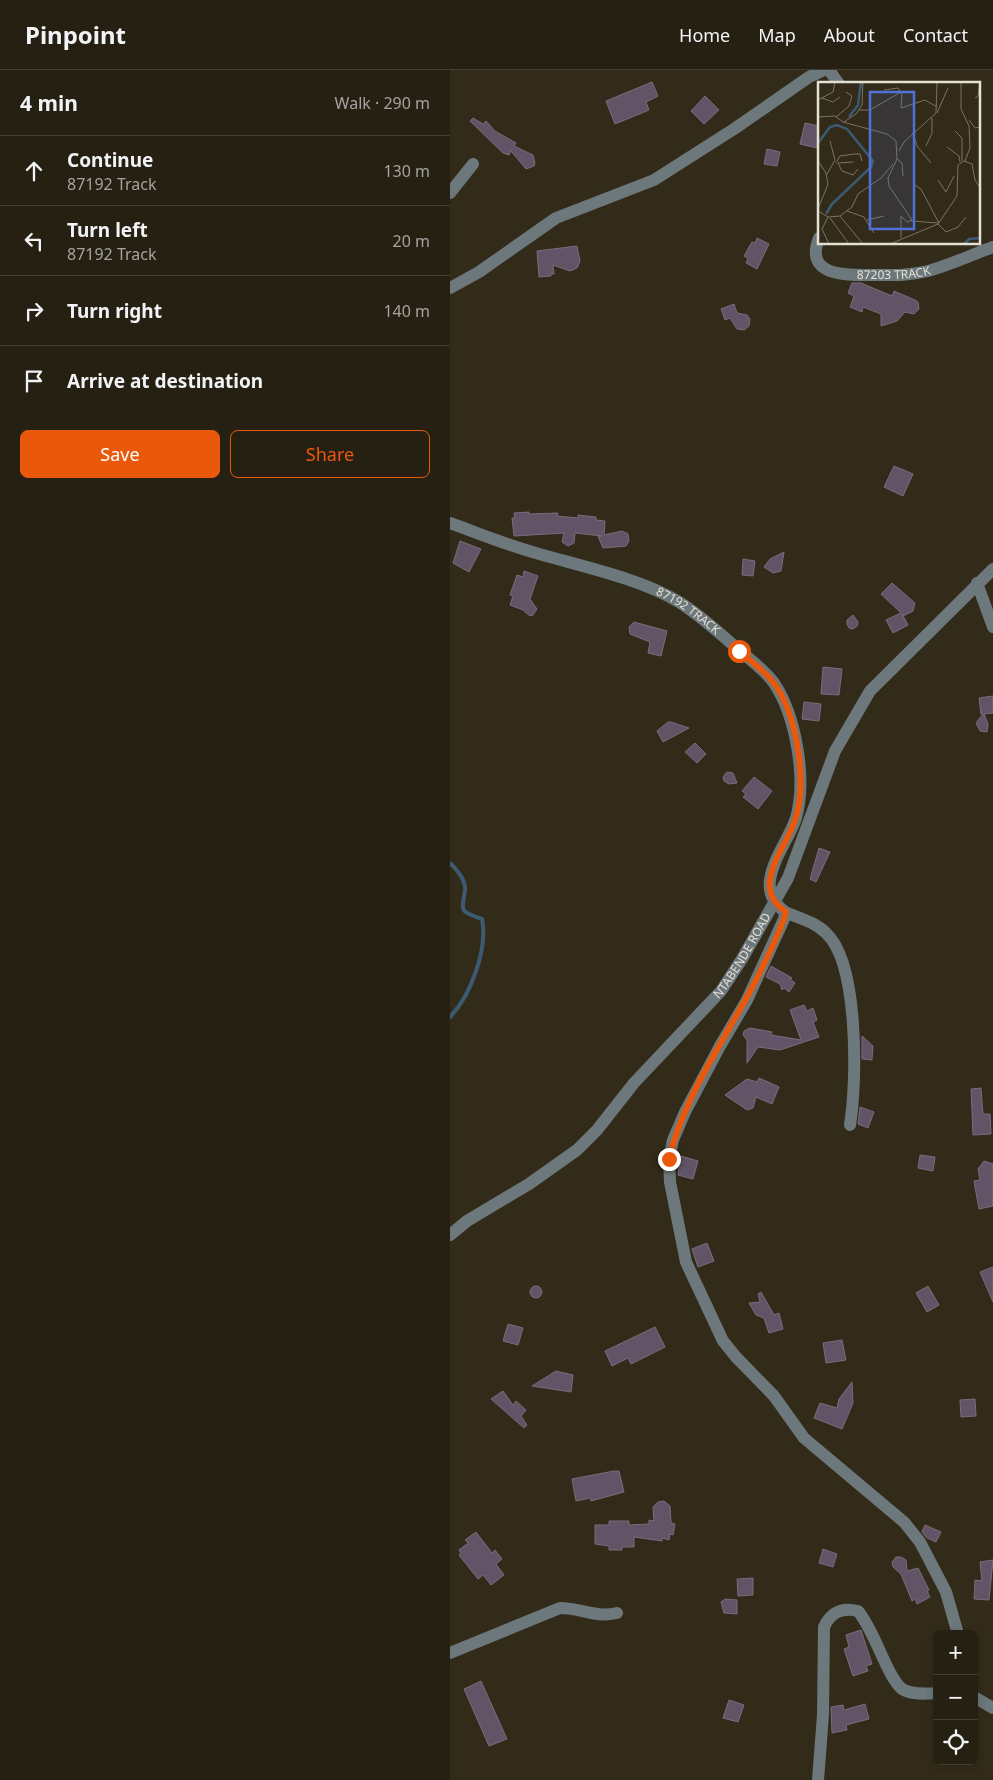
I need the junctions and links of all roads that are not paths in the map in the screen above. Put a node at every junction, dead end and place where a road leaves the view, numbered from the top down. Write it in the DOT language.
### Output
graph roads {
  1 [pos="824,70"];
  2 [pos="829,70"];
  3 [pos="838,82"];
  4 [pos="473,164"];
  5 [pos="450,193"];
  6 [pos="818,242"];
  7 [pos="993,247"];
  8 [pos="450,288"];
  9 [pos="450,523"];
  10 [pos="993,569"];
  11 [pos="977,583"];
  12 [pos="993,627"];
  13 [pos="774,903"];
  14 [pos="786,912"];
  15 [pos="850,1125"];
  16 [pos="450,1235"];
  17 [pos="616,1613"];
  18 [pos="957,1630"];
  19 [pos="450,1653"];
  20 [pos="933,1693"];
  21 [pos="978,1699"];
  22 [pos="993,1708"];
  23 [pos="818,1780"];
  1 -- 8 [label="street"];
  2 -- 3 [label="street"];
  4 -- 5 [label="street"];
  6 -- 7 [label="street, 87203 TRACK"];
  9 -- 13 [label="street, 87192 TRACK"];
  10 -- 11 [label="street, NTABENDE ROAD"];
  11 -- 12 [label="street"];
  11 -- 13 [label="street, NTABENDE ROAD"];
  13 -- 14 [label="street"];
  13 -- 16 [label="street, NTABENDE ROAD"];
  14 -- 15 [label="street"];
  14 -- 18 [label="street"];
  17 -- 19 [label="street"];
  20 -- 23 [label="street"];
  21 -- 22 [label="street"];
}
